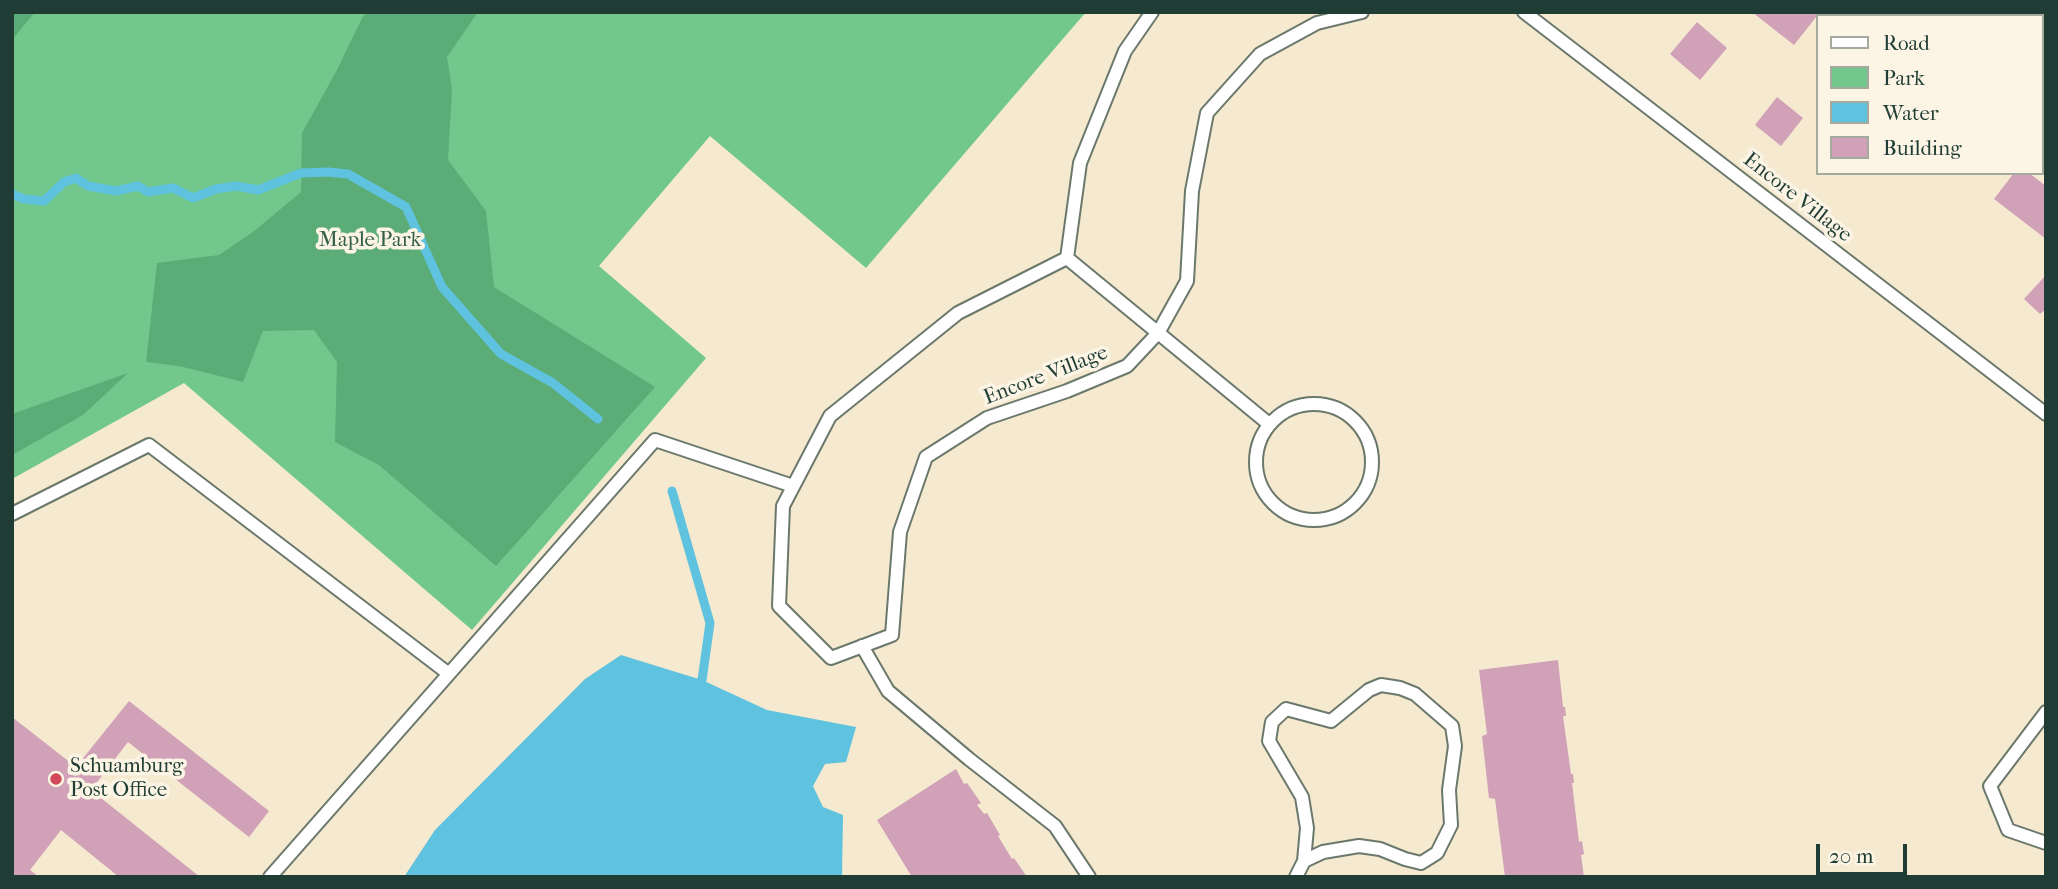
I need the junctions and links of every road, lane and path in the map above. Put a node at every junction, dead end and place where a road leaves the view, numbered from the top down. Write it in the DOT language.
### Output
graph roads {
  1 [pos="1152,12"];
  2 [pos="1362,12"];
  3 [pos="1524,12"];
  4 [pos="1067,258"];
  5 [pos="1158,333"];
  6 [pos="2046,414"];
  7 [pos="1269,424"];
  8 [pos="793,485"];
  9 [pos="12,514"];
  10 [pos="862,646"];
  11 [pos="449,674"];
  12 [pos="2046,712"];
  13 [pos="2046,843"];
  14 [pos="1304,861"];
  15 [pos="270,877"];
  16 [pos="1089,877"];
  17 [pos="1296,877"];
  1 -- 4 [label="lane"];
  2 -- 5 [label="lane, Encore Village"];
  3 -- 6 [label="lane, Encore Village"];
  4 -- 5 [label="lane"];
  4 -- 8 [label="lane, Encore Village"];
  5 -- 7 [label="lane"];
  5 -- 10 [label="lane, Encore Village"];
  7 -- 7 [label="lane"];
  8 -- 10 [label="lane, Encore Village"];
  8 -- 11 [label="lane"];
  9 -- 11 [label="lane"];
  10 -- 16 [label="lane"];
  11 -- 15 [label="lane"];
  12 -- 13 [label="lane"];
  14 -- 14 [label="lane"];
  14 -- 17 [label="lane"];
}
